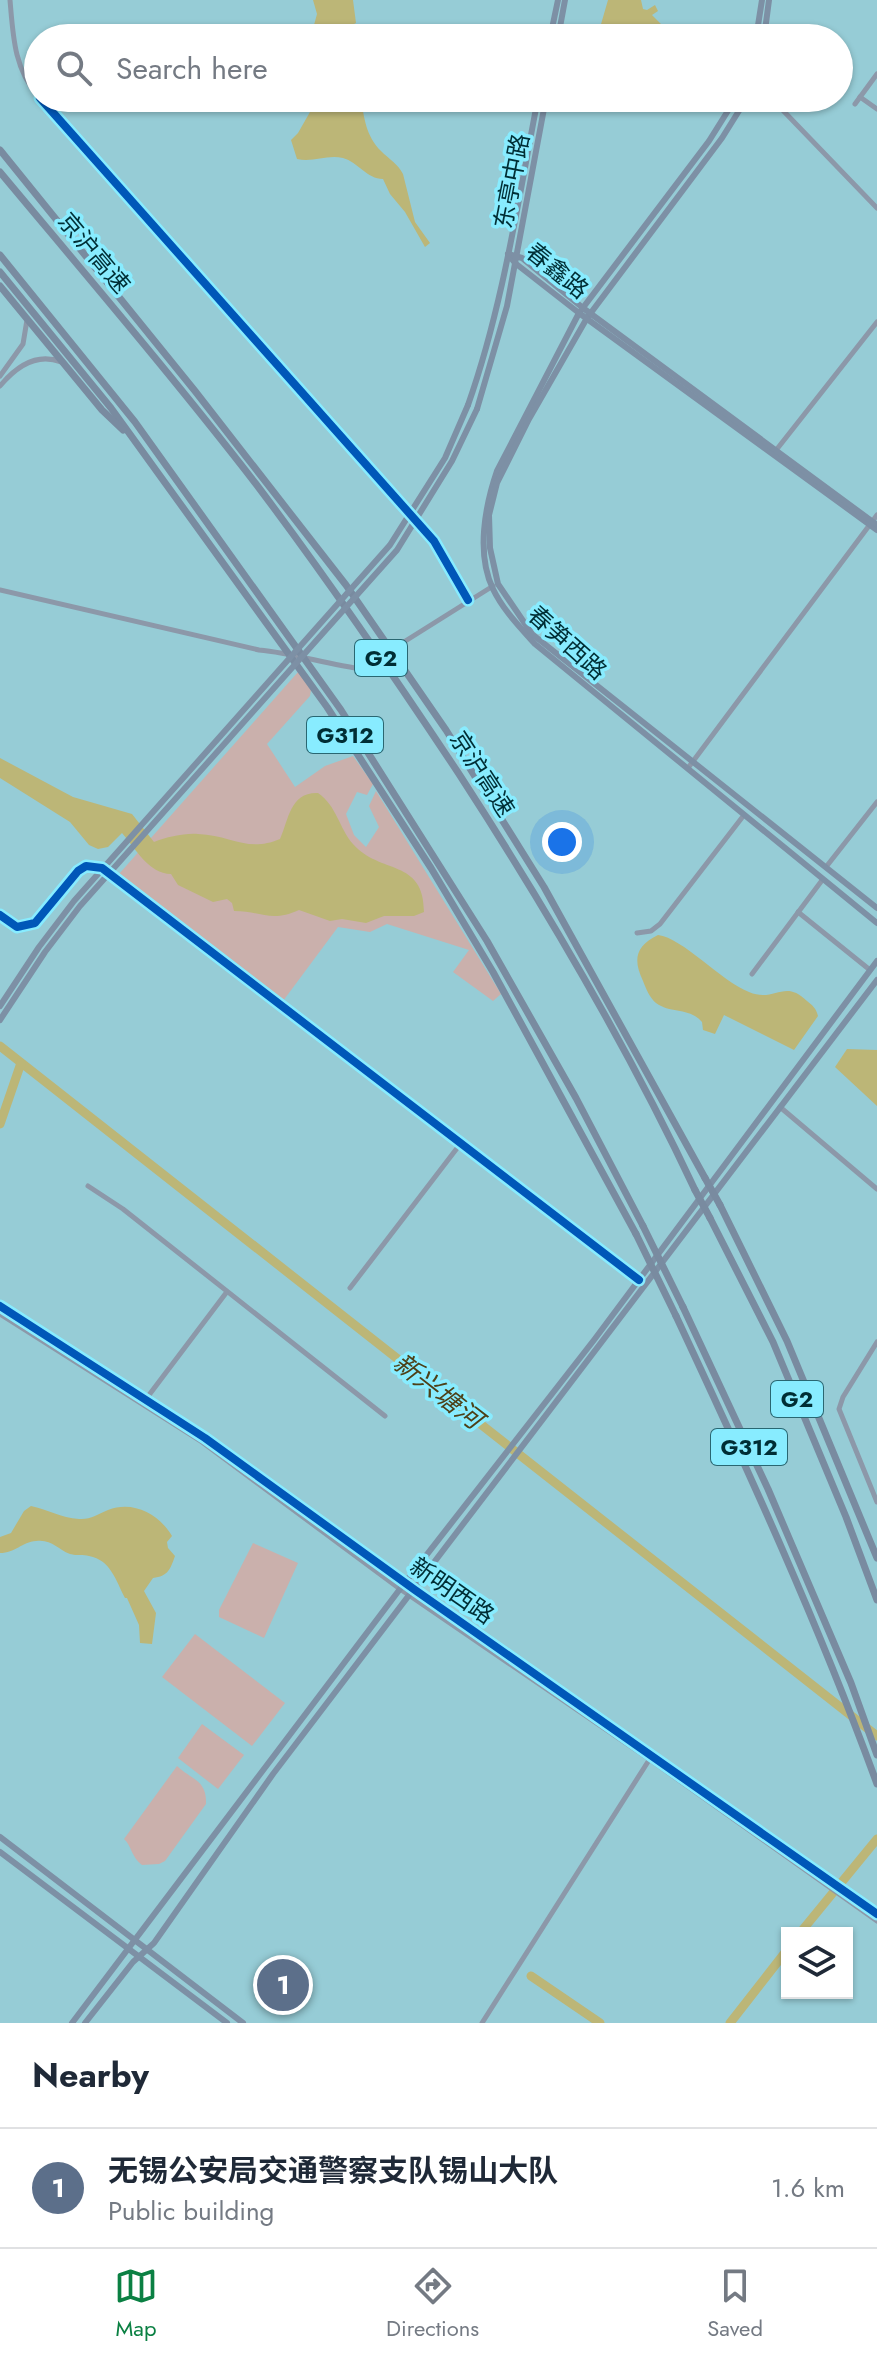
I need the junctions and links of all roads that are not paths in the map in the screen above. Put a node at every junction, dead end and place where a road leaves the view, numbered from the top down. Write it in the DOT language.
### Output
graph roads {
  1 [pos="10,0"];
  2 [pos="558,0"];
  3 [pos="565,0"];
  4 [pos="762,0"];
  5 [pos="769,0"];
  6 [pos="553,24"];
  7 [pos="561,24"];
  8 [pos="758,24"];
  9 [pos="766,24"];
  10 [pos="877,74"];
  11 [pos="24,76"];
  12 [pos="860,97"];
  13 [pos="855,104"];
  14 [pos="877,109"];
  15 [pos="52,112"];
  16 [pos="535,112"];
  17 [pos="543,112"];
  18 [pos="727,112"];
  19 [pos="738,112"];
  20 [pos="784,112"];
  21 [pos="0,150"];
  22 [pos="0,172"];
  23 [pos="877,208"];
  24 [pos="508,254"];
  25 [pos="517,254"];
  26 [pos="0,255"];
  27 [pos="515,263"];
  28 [pos="0,272"];
  29 [pos="0,286"];
  30 [pos="581,310"];
  31 [pos="588,316"];
  32 [pos="27,319"];
  33 [pos="877,322"];
  34 [pos="65,364"];
  35 [pos="0,376"];
  36 [pos="0,386"];
  37 [pos="138,444"];
  38 [pos="777,449"];
  39 [pos="875,523"];
  40 [pos="495,585"];
  41 [pos="0,590"];
  42 [pos="468,600"];
  43 [pos="399,645"];
  44 [pos="287,653"];
  45 [pos="305,659"];
  46 [pos="372,663"];
  47 [pos="690,765"];
  48 [pos="877,802"];
  49 [pos="744,815"];
  50 [pos="826,867"];
  51 [pos="823,879"];
  52 [pos="877,908"];
  53 [pos="798,912"];
  54 [pos="0,915"];
  55 [pos="877,923"];
  56 [pos="637,933"];
  57 [pos="877,961"];
  58 [pos="870,970"];
  59 [pos="752,974"];
  60 [pos="877,980"];
  61 [pos="0,1006"];
  62 [pos="0,1020"];
  63 [pos="780,1107"];
  64 [pos="461,1143"];
  65 [pos="88,1186"];
  66 [pos="877,1189"];
  67 [pos="639,1280"];
  68 [pos="350,1288"];
  69 [pos="226,1293"];
  70 [pos="0,1306"];
  71 [pos="0,1314"];
  72 [pos="877,1342"];
  73 [pos="146,1399"];
  74 [pos="385,1416"];
  75 [pos="877,1502"];
  76 [pos="877,1558"];
  77 [pos="402,1586"];
  78 [pos="412,1593"];
  79 [pos="877,1600"];
  80 [pos="877,1755"];
  81 [pos="651,1757"];
  82 [pos="877,1784"];
  83 [pos="0,1837"];
  84 [pos="0,1852"];
  85 [pos="877,1914"];
  86 [pos="877,1921"];
  87 [pos="136,1940"];
  88 [pos="130,1948"];
  89 [pos="147,1949"];
  90 [pos="140,1956"];
  91 [pos="72,2023"];
  92 [pos="85,2023"];
  93 [pos="227,2023"];
  94 [pos="243,2023"];
  95 [pos="482,2023"];
  1 -- 11 [label="street"];
  2 -- 6 [label="main road"];
  3 -- 7 [label="main road"];
  4 -- 8 [label="main road"];
  5 -- 9 [label="main road"];
  10 -- 12 [label="street"];
  12 -- 13 [label="street"];
  12 -- 14 [label="street"];
  15 -- 42 [label="street"];
  16 -- 24 [label="main road, 东亭中路"];
  17 -- 25 [label="main road, 东亭中路"];
  18 -- 30 [label="main road, 春笋西路"];
  19 -- 31 [label="main road, 春笋西路"];
  20 -- 23 [label="street"];
  21 -- 76 [label="highway, 京沪高速 / G2, bridge"];
  22 -- 79 [label="highway, 京沪高速 / G2, bridge"];
  24 -- 25 [label="main road, 春鑫路"];
  24 -- 27 [label="main road, 春鑫路"];
  24 -- 61 [label="main road, 东亭中路, bridge"];
  25 -- 27 [label="main road, 东亭中路"];
  25 -- 30 [label="main road, 春鑫路"];
  26 -- 45 [label="highway, G312"];
  27 -- 30 [label="main road, 春鑫路"];
  27 -- 62 [label="main road, 东亭中路, bridge"];
  28 -- 37 [label="highway, G312"];
  29 -- 32 [label="highway"];
  30 -- 31 [label="main road, 春鑫路"];
  30 -- 40 [label="main road, 春笋西路"];
  31 -- 38 [label="main road, 春鑫路"];
  31 -- 39 [label="main road, 春鑫路"];
  31 -- 40 [label="main road, 春笋西路"];
  32 -- 34 [label="highway"];
  32 -- 35 [label="street"];
  33 -- 38 [label="street"];
  34 -- 36 [label="street"];
  34 -- 37 [label="highway"];
  37 -- 44 [label="highway, G312"];
  38 -- 39 [label="main road, 春鑫路"];
  39 -- 47 [label="street"];
  40 -- 42 [label="street"];
  40 -- 47 [label="main road, 春笋西路"];
  41 -- 44 [label="street"];
  42 -- 43 [label="street"];
  44 -- 45 [label="street"];
  44 -- 82 [label="highway, G312, bridge"];
  45 -- 46 [label="street"];
  45 -- 80 [label="highway, G312, bridge"];
  47 -- 49 [label="main road, 春笋西路"];
  47 -- 50 [label="main road, 春笋西路"];
  48 -- 50 [label="street"];
  49 -- 51 [label="main road, 春笋西路"];
  49 -- 56 [label="street"];
  50 -- 52 [label="main road, 春笋西路"];
  51 -- 53 [label="street"];
  51 -- 55 [label="main road, 春笋西路"];
  53 -- 58 [label="street"];
  53 -- 59 [label="street"];
  54 -- 64 [label="street"];
  57 -- 58 [label="main road"];
  58 -- 67 [label="main road"];
  60 -- 63 [label="main road"];
  63 -- 66 [label="street"];
  63 -- 78 [label="main road"];
  64 -- 67 [label="street"];
  64 -- 68 [label="street"];
  65 -- 69 [label="street"];
  67 -- 77 [label="main road"];
  69 -- 73 [label="street"];
  69 -- 74 [label="street"];
  70 -- 73 [label="street, 新明西路"];
  71 -- 77 [label="street, 新明西路"];
  72 -- 75 [label="street"];
  73 -- 77 [label="street, 新明西路"];
  77 -- 78 [label="street, 新明西路"];
  77 -- 87 [label="main road"];
  78 -- 81 [label="street, 新明西路"];
  78 -- 89 [label="main road"];
  81 -- 85 [label="street, 新明西路"];
  81 -- 86 [label="street, 新明西路"];
  81 -- 95 [label="street"];
  83 -- 87 [label="main road"];
  84 -- 88 [label="main road"];
  87 -- 88 [label="main road"];
  87 -- 89 [label="main road"];
  88 -- 90 [label="main road"];
  88 -- 91 [label="main road"];
  89 -- 90 [label="main road"];
  89 -- 94 [label="main road"];
  90 -- 92 [label="main road"];
  90 -- 93 [label="main road"];
}
